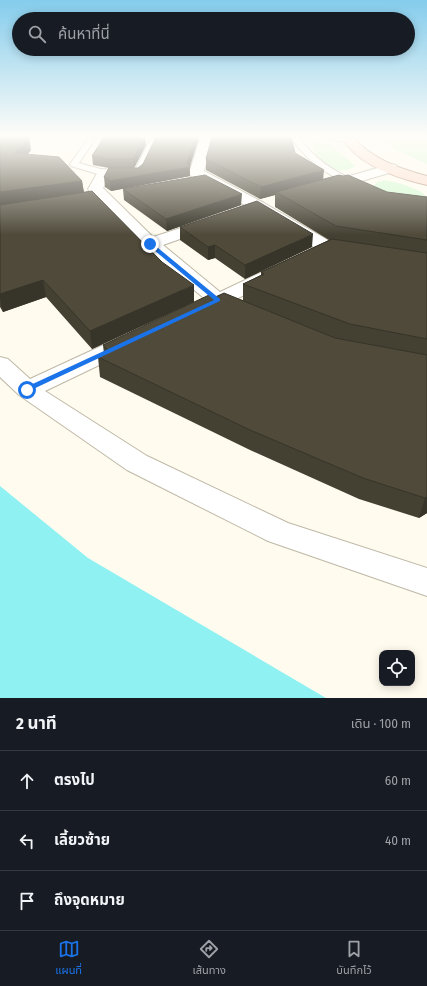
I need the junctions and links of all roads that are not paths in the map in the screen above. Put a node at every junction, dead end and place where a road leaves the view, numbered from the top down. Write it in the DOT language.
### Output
graph roads {
  1 [pos="93,170"];
  2 [pos="139,170"];
  3 [pos="197,170"];
  4 [pos="330,170"];
  5 [pos="387,170"];
  6 [pos="395,170"];
  7 [pos="104,173"];
  8 [pos="206,180"];
  9 [pos="427,181"];
  10 [pos="355,183"];
  11 [pos="183,184"];
  12 [pos="310,191"];
  13 [pos="280,200"];
  14 [pos="258,206"];
  15 [pos="150,244"];
  16 [pos="328,248"];
  17 [pos="366,254"];
  18 [pos="307,258"];
  19 [pos="286,267"];
  20 [pos="218,300"];
  21 [pos="190,313"];
  22 [pos="254,315"];
  23 [pos="147,333"];
  24 [pos="0,364"];
  25 [pos="27,390"];
  26 [pos="427,582"];
  1 -- 7 [label="lane"];
  2 -- 7 [label="lane"];
  3 -- 8 [label="street"];
  4 -- 10 [label="lane"];
  5 -- 10 [label="street"];
  6 -- 9 [label="main road"];
  7 -- 15 [label="street"];
  8 -- 11 [label="street"];
  8 -- 14 [label="street"];
  10 -- 12 [label="street"];
  13 -- 14 [label="street"];
  14 -- 15 [label="street"];
  14 -- 16 [label="street"];
  15 -- 20 [label="street"];
  16 -- 17 [label="street"];
  16 -- 18 [label="street"];
  19 -- 20 [label="street"];
  20 -- 21 [label="street"];
  20 -- 22 [label="street"];
  23 -- 25 [label="street"];
  24 -- 25 [label="street"];
  25 -- 26 [label="street"];
}
